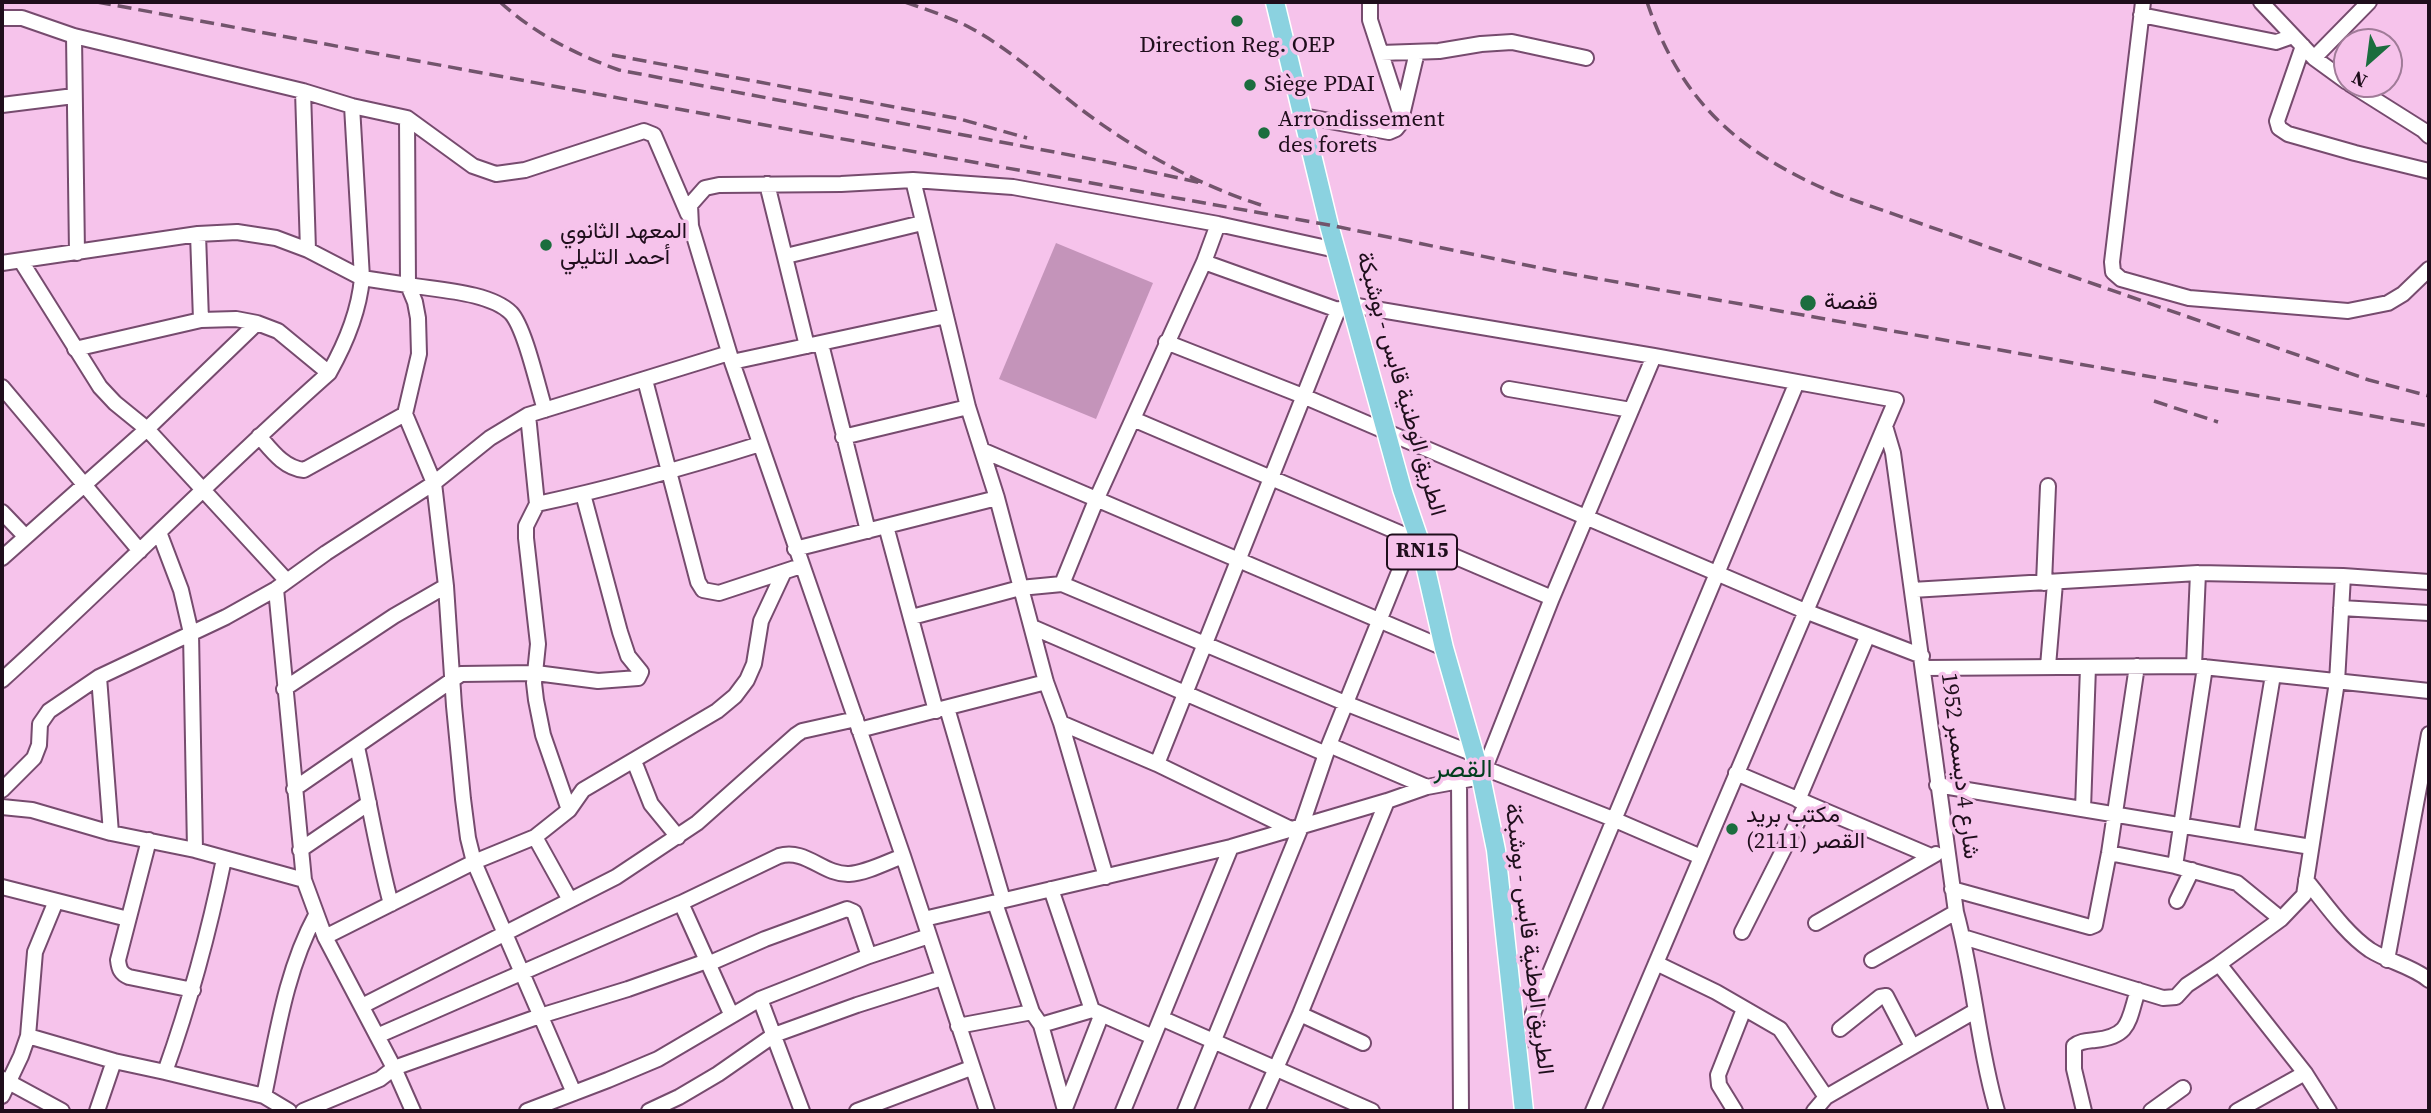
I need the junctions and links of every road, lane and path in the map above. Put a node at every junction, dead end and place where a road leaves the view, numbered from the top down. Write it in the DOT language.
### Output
graph roads {
  1 [pos="1275,2"];
  2 [pos="1370,2"];
  3 [pos="2261,2"];
  4 [pos="2364,4"];
  5 [pos="2142,8"];
  6 [pos="2,18"];
  7 [pos="74,36"];
  8 [pos="2298,41"];
  9 [pos="1417,52"];
  10 [pos="1381,53"];
  11 [pos="1586,58"];
  12 [pos="2314,58"];
  13 [pos="2333,72"];
  14 [pos="303,91"];
  15 [pos="75,96"];
  16 [pos="2373,98"];
  17 [pos="2,105"];
  18 [pos="352,106"];
  19 [pos="1303,116"];
  20 [pos="1401,116"];
  21 [pos="407,118"];
  22 [pos="2429,136"];
  23 [pos="2429,171"];
  24 [pos="913,180"];
  25 [pos="767,184"];
  26 [pos="689,215"];
  27 [pos="922,222"];
  28 [pos="1218,224"];
  29 [pos="198,234"];
  30 [pos="308,250"];
  31 [pos="1336,250"];
  32 [pos="77,253"];
  33 [pos="786,256"];
  34 [pos="21,261"];
  35 [pos="1204,262"];
  36 [pos="2,263"];
  37 [pos="2429,268"];
  38 [pos="362,278"];
  39 [pos="408,285"];
  40 [pos="1344,308"];
  41 [pos="946,316"];
  42 [pos="201,320"];
  43 [pos="257,323"];
  44 [pos="1166,342"];
  45 [pos="814,345"];
  46 [pos="75,349"];
  47 [pos="1654,356"];
  48 [pos="731,358"];
  49 [pos="329,373"];
  50 [pos="645,380"];
  51 [pos="1797,382"];
  52 [pos="2,387"];
  53 [pos="1509,389"];
  54 [pos="1303,396"];
  55 [pos="968,407"];
  56 [pos="545,410"];
  57 [pos="1632,410"];
  58 [pos="405,414"];
  59 [pos="528,415"];
  60 [pos="1133,419"];
  61 [pos="1885,426"];
  62 [pos="147,429"];
  63 [pos="1387,432"];
  64 [pos="259,436"];
  65 [pos="843,437"];
  66 [pos="760,443"];
  67 [pos="984,451"];
  68 [pos="669,471"];
  69 [pos="1271,477"];
  70 [pos="434,483"];
  71 [pos="82,485"];
  72 [pos="2048,486"];
  73 [pos="202,488"];
  74 [pos="583,494"];
  75 [pos="997,498"];
  76 [pos="1097,498"];
  77 [pos="537,504"];
  78 [pos="2,512"];
  79 [pos="1586,519"];
  80 [pos="886,526"];
  81 [pos="868,531"];
  82 [pos="159,532"];
  83 [pos="25,536"];
  84 [pos="1416,538"];
  85 [pos="795,549"];
  86 [pos="140,551"];
  87 [pos="2,558"];
  88 [pos="1237,559"];
  89 [pos="801,566"];
  90 [pos="1717,573"];
  91 [pos="2198,573"];
  92 [pos="783,574"];
  93 [pos="2343,576"];
  94 [pos="2429,582"];
  95 [pos="2049,583"];
  96 [pos="1062,584"];
  97 [pos="281,585"];
  98 [pos="446,586"];
  99 [pos="1020,588"];
  100 [pos="1912,590"];
  101 [pos="1552,598"];
  102 [pos="2341,608"];
  103 [pos="1805,611"];
  104 [pos="2429,613"];
  105 [pos="912,617"];
  106 [pos="1380,621"];
  107 [pos="1032,627"];
  108 [pos="191,633"];
  109 [pos="1867,637"];
  110 [pos="1206,643"];
  111 [pos="1444,648"];
  112 [pos="1923,662"];
  113 [pos="2048,666"];
  114 [pos="2137,666"];
  115 [pos="2199,666"];
  116 [pos="2088,667"];
  117 [pos="536,673"];
  118 [pos="2273,675"];
  119 [pos="99,677"];
  120 [pos="2,680"];
  121 [pos="452,681"];
  122 [pos="1046,682"];
  123 [pos="2337,682"];
  124 [pos="284,689"];
  125 [pos="2429,691"];
  126 [pos="1186,694"];
  127 [pos="1345,703"];
  128 [pos="942,709"];
  129 [pos="1061,723"];
  130 [pos="858,724"];
  131 [pos="2429,734"];
  132 [pos="357,747"];
  133 [pos="1327,750"];
  134 [pos="634,761"];
  135 [pos="1157,764"];
  136 [pos="1479,766"];
  137 [pos="1736,773"];
  138 [pos="1459,780"];
  139 [pos="1937,785"];
  140 [pos="1427,787"];
  141 [pos="294,789"];
  142 [pos="2,790"];
  143 [pos="1387,801"];
  144 [pos="1802,802"];
  145 [pos="369,803"];
  146 [pos="2,807"];
  147 [pos="2083,809"];
  148 [pos="569,810"];
  149 [pos="2115,813"];
  150 [pos="1613,819"];
  151 [pos="2181,825"];
  152 [pos="1297,828"];
  153 [pos="111,833"];
  154 [pos="2246,836"];
  155 [pos="535,837"];
  156 [pos="678,837"];
  157 [pos="149,840"];
  158 [pos="1231,847"];
  159 [pos="2311,847"];
  160 [pos="195,850"];
  161 [pos="300,850"];
  162 [pos="1946,851"];
  163 [pos="2109,853"];
  164 [pos="903,856"];
  165 [pos="1931,856"];
  166 [pos="1701,857"];
  167 [pos="224,859"];
  168 [pos="474,862"];
  169 [pos="2175,866"];
  170 [pos="2192,870"];
  171 [pos="1106,877"];
  172 [pos="304,880"];
  173 [pos="2306,880"];
  174 [pos="2,887"];
  175 [pos="1051,889"];
  176 [pos="1952,889"];
  177 [pos="570,900"];
  178 [pos="56,901"];
  179 [pos="2177,901"];
  180 [pos="999,902"];
  181 [pos="681,903"];
  182 [pos="391,904"];
  183 [pos="1956,912"];
  184 [pos="316,915"];
  185 [pos="128,919"];
  186 [pos="923,919"];
  187 [pos="2281,919"];
  188 [pos="1816,923"];
  189 [pos="1742,932"];
  190 [pos="504,933"];
  191 [pos="929,936"];
  192 [pos="326,937"];
  193 [pos="1963,937"];
  194 [pos="869,956"];
  195 [pos="1872,960"];
  196 [pos="2387,960"];
  197 [pos="708,962"];
  198 [pos="1657,962"];
  199 [pos="2220,964"];
  200 [pos="522,973"];
  201 [pos="942,978"];
  202 [pos="2429,980"];
  203 [pos="193,990"];
  204 [pos="2138,990"];
  205 [pos="760,999"];
  206 [pos="362,1006"];
  207 [pos="1744,1009"];
  208 [pos="1975,1011"];
  209 [pos="1032,1012"];
  210 [pos="1097,1013"];
  211 [pos="731,1014"];
  212 [pos="1300,1014"];
  213 [pos="540,1016"];
  214 [pos="1161,1018"];
  215 [pos="1041,1025"];
  216 [pos="958,1026"];
  217 [pos="1840,1028"];
  218 [pos="774,1035"];
  219 [pos="27,1036"];
  220 [pos="377,1036"];
  221 [pos="1153,1037"];
  222 [pos="1214,1041"];
  223 [pos="1363,1043"];
  224 [pos="1912,1046"];
  225 [pos="1519,1047"];
  226 [pos="114,1062"];
  227 [pos="394,1068"];
  228 [pos="971,1068"];
  229 [pos="1277,1068"];
  230 [pos="165,1072"];
  231 [pos="2305,1073"];
  232 [pos="6,1080"];
  233 [pos="2183,1088"];
  234 [pos="574,1093"];
  235 [pos="2,1096"];
  236 [pos="264,1096"];
  237 [pos="1826,1097"];
  238 [pos="682,1104"];
  239 [pos="62,1111"];
  240 [pos="97,1111"];
  241 [pos="289,1111"];
  242 [pos="303,1111"];
  243 [pos="414,1111"];
  244 [pos="527,1111"];
  245 [pos="649,1111"];
  246 [pos="802,1111"];
  247 [pos="858,1111"];
  248 [pos="987,1111"];
  249 [pos="1064,1111"];
  250 [pos="1123,1111"];
  251 [pos="1185,1111"];
  252 [pos="1257,1111"];
  253 [pos="1372,1111"];
  254 [pos="1461,1111"];
  255 [pos="1524,1111"];
  256 [pos="1593,1111"];
  257 [pos="1735,1111"];
  258 [pos="1815,1111"];
  259 [pos="1997,1111"];
  260 [pos="2084,1111"];
  261 [pos="2151,1111"];
  262 [pos="2236,1111"];
  263 [pos="2329,1111"];
  1 -- 19 [label="main road, الطريق الوطنية قابس - بوشبكة / RN15"];
  2 -- 10 [label="street"];
  3 -- 8 [label="street"];
  4 -- 12 [label="street"];
  5 -- 8 [label="street"];
  5 -- 37 [label="street"];
  6 -- 7 [label="street"];
  7 -- 14 [label="street"];
  7 -- 15 [label="street"];
  8 -- 12 [label="street"];
  8 -- 23 [label="street"];
  9 -- 10 [label="street"];
  9 -- 11 [label="street"];
  9 -- 20 [label="street"];
  10 -- 20 [label="street"];
  12 -- 13 [label="street"];
  14 -- 18 [label="street"];
  14 -- 30 [label="street"];
  15 -- 17 [label="street"];
  15 -- 32 [label="street"];
  16 -- 22 [label="street"];
  18 -- 21 [label="street"];
  18 -- 38 [label="street"];
  19 -- 20 [label="street"];
  19 -- 31 [label="main road, الطريق الوطنية قابس - بوشبكة / RN15"];
  21 -- 26 [label="street"];
  21 -- 39 [label="street"];
  24 -- 25 [label="street"];
  24 -- 27 [label="street"];
  24 -- 28 [label="street"];
  25 -- 26 [label="street"];
  25 -- 33 [label="street"];
  26 -- 48 [label="street"];
  27 -- 33 [label="street"];
  27 -- 41 [label="street"];
  28 -- 31 [label="street"];
  28 -- 35 [label="street"];
  29 -- 30 [label="street"];
  29 -- 32 [label="street"];
  29 -- 42 [label="street"];
  30 -- 38 [label="street"];
  31 -- 40 [label="main road, الطريق الوطنية قابس - بوشبكة / RN15"];
  32 -- 34 [label="street"];
  33 -- 45 [label="street"];
  34 -- 36 [label="street"];
  34 -- 46 [label="street"];
  35 -- 40 [label="street"];
  35 -- 44 [label="street"];
  38 -- 39 [label="street"];
  38 -- 49 [label="street"];
  39 -- 56 [label="street"];
  39 -- 58 [label="street"];
  40 -- 47 [label="street"];
  40 -- 54 [label="street"];
  40 -- 63 [label="main road, الطريق الوطنية قابس - بوشبكة / RN15"];
  41 -- 45 [label="street"];
  41 -- 55 [label="street"];
  42 -- 43 [label="street"];
  42 -- 46 [label="street"];
  43 -- 49 [label="street"];
  43 -- 62 [label="street"];
  44 -- 54 [label="street"];
  44 -- 60 [label="street"];
  45 -- 48 [label="street"];
  45 -- 65 [label="street"];
  46 -- 62 [label="street"];
  47 -- 51 [label="street"];
  47 -- 57 [label="street"];
  48 -- 50 [label="street"];
  48 -- 66 [label="street"];
  49 -- 64 [label="street"];
  50 -- 56 [label="street"];
  50 -- 68 [label="street"];
  51 -- 61 [label="street"];
  51 -- 90 [label="street"];
  52 -- 71 [label="street"];
  53 -- 57 [label="street"];
  54 -- 63 [label="street"];
  54 -- 69 [label="street"];
  55 -- 65 [label="street"];
  55 -- 67 [label="street"];
  56 -- 59 [label="street"];
  57 -- 79 [label="street"];
  58 -- 64 [label="street"];
  58 -- 70 [label="street"];
  59 -- 70 [label="street"];
  59 -- 77 [label="street"];
  60 -- 69 [label="street"];
  60 -- 76 [label="street"];
  61 -- 100 [label="street, شارع 4 ديسمبر 1952"];
  61 -- 103 [label="street"];
  62 -- 71 [label="street"];
  62 -- 73 [label="street"];
  63 -- 79 [label="street"];
  63 -- 84 [label="main road, الطريق الوطنية قابس - بوشبكة / RN15"];
  64 -- 73 [label="street"];
  65 -- 81 [label="street"];
  66 -- 68 [label="street"];
  66 -- 85 [label="street"];
  67 -- 75 [label="street"];
  67 -- 76 [label="street"];
  68 -- 74 [label="street"];
  68 -- 92 [label="street"];
  69 -- 84 [label="street"];
  69 -- 88 [label="street"];
  70 -- 97 [label="street"];
  70 -- 98 [label="street"];
  71 -- 83 [label="street"];
  71 -- 86 [label="street"];
  72 -- 95 [label="street"];
  73 -- 82 [label="street"];
  73 -- 97 [label="street"];
  74 -- 77 [label="street"];
  74 -- 117 [label="street"];
  75 -- 80 [label="street"];
  75 -- 99 [label="street"];
  76 -- 88 [label="street"];
  76 -- 96 [label="street"];
  77 -- 117 [label="street"];
  78 -- 83 [label="street"];
  79 -- 90 [label="street"];
  79 -- 101 [label="street"];
  80 -- 81 [label="street"];
  80 -- 105 [label="street"];
  81 -- 85 [label="street"];
  82 -- 86 [label="street"];
  82 -- 108 [label="street"];
  83 -- 87 [label="street"];
  84 -- 101 [label="street"];
  84 -- 106 [label="street"];
  84 -- 111 [label="main road, الطريق الوطنية قابس - بوشبكة / RN15"];
  85 -- 89 [label="street"];
  86 -- 120 [label="street"];
  88 -- 106 [label="street"];
  88 -- 110 [label="street"];
  89 -- 92 [label="street"];
  89 -- 130 [label="street"];
  90 -- 103 [label="street"];
  90 -- 150 [label="street"];
  91 -- 93 [label="street"];
  91 -- 95 [label="street"];
  91 -- 115 [label="street"];
  92 -- 134 [label="street"];
  93 -- 94 [label="street"];
  93 -- 102 [label="street"];
  95 -- 100 [label="street"];
  95 -- 113 [label="street"];
  96 -- 99 [label="street"];
  96 -- 110 [label="street"];
  97 -- 108 [label="street"];
  97 -- 124 [label="street"];
  98 -- 121 [label="street"];
  98 -- 124 [label="street"];
  99 -- 105 [label="street"];
  99 -- 107 [label="street"];
  100 -- 112 [label="street, شارع 4 ديسمبر 1952"];
  101 -- 136 [label="street"];
  102 -- 104 [label="street"];
  102 -- 123 [label="street"];
  103 -- 109 [label="street"];
  103 -- 137 [label="street"];
  105 -- 128 [label="street"];
  106 -- 111 [label="street"];
  106 -- 127 [label="street"];
  107 -- 122 [label="street"];
  107 -- 126 [label="street"];
  108 -- 119 [label="street"];
  108 -- 160 [label="street"];
  109 -- 112 [label="street"];
  109 -- 144 [label="street"];
  110 -- 126 [label="street"];
  110 -- 127 [label="street"];
  111 -- 136 [label="main road, الطريق الوطنية قابس - بوشبكة / RN15"];
  112 -- 113 [label="street"];
  112 -- 139 [label="street, شارع 4 ديسمبر 1952"];
  113 -- 116 [label="street"];
  114 -- 115 [label="street"];
  114 -- 116 [label="street"];
  114 -- 149 [label="street"];
  115 -- 118 [label="street"];
  115 -- 151 [label="street"];
  116 -- 147 [label="street"];
  117 -- 121 [label="street"];
  117 -- 148 [label="street"];
  118 -- 123 [label="street"];
  118 -- 154 [label="street"];
  119 -- 142 [label="street"];
  119 -- 153 [label="street"];
  121 -- 132 [label="street"];
  121 -- 168 [label="street"];
  122 -- 128 [label="street"];
  122 -- 129 [label="street"];
  123 -- 125 [label="street"];
  123 -- 159 [label="street"];
  124 -- 141 [label="street"];
  126 -- 133 [label="street"];
  126 -- 135 [label="street"];
  127 -- 133 [label="street"];
  127 -- 136 [label="street"];
  128 -- 130 [label="street"];
  128 -- 180 [label="street"];
  129 -- 135 [label="street"];
  129 -- 171 [label="street"];
  130 -- 156 [label="street"];
  130 -- 164 [label="street"];
  131 -- 196 [label="street"];
  132 -- 141 [label="street"];
  132 -- 145 [label="street"];
  133 -- 140 [label="street"];
  133 -- 152 [label="street"];
  134 -- 148 [label="street"];
  134 -- 156 [label="street"];
  135 -- 152 [label="street"];
  136 -- 138 [label="street"];
  136 -- 150 [label="street"];
  136 -- 225 [label="main road, الطريق الوطنية قابس - بوشبكة / RN15"];
  137 -- 144 [label="street"];
  137 -- 166 [label="street"];
  138 -- 140 [label="street"];
  138 -- 254 [label="street"];
  139 -- 147 [label="street"];
  139 -- 162 [label="street, شارع 4 ديسمبر 1952"];
  140 -- 143 [label="street"];
  141 -- 161 [label="street"];
  143 -- 152 [label="street"];
  143 -- 212 [label="street"];
  144 -- 165 [label="street"];
  144 -- 189 [label="street"];
  145 -- 161 [label="street"];
  145 -- 182 [label="street"];
  146 -- 153 [label="street"];
  147 -- 149 [label="street"];
  148 -- 155 [label="street"];
  149 -- 151 [label="street"];
  149 -- 163 [label="street"];
  150 -- 166 [label="street"];
  150 -- 225 [label="street"];
  151 -- 154 [label="street"];
  151 -- 169 [label="street"];
  152 -- 158 [label="street"];
  152 -- 222 [label="street"];
  153 -- 157 [label="street"];
  154 -- 159 [label="street"];
  155 -- 168 [label="street"];
  155 -- 177 [label="street"];
  156 -- 177 [label="street"];
  157 -- 160 [label="street"];
  157 -- 185 [label="street"];
  158 -- 171 [label="street"];
  158 -- 214 [label="street"];
  159 -- 173 [label="street"];
  160 -- 167 [label="street"];
  161 -- 172 [label="street"];
  162 -- 165 [label="street"];
  162 -- 176 [label="street, شارع 4 ديسمبر 1952"];
  163 -- 169 [label="street"];
  163 -- 176 [label="street"];
  164 -- 181 [label="street"];
  164 -- 186 [label="street"];
  165 -- 188 [label="street"];
  166 -- 198 [label="street"];
  167 -- 172 [label="street"];
  167 -- 203 [label="street"];
  168 -- 182 [label="street"];
  168 -- 190 [label="street"];
  169 -- 170 [label="street"];
  170 -- 179 [label="street"];
  170 -- 187 [label="street"];
  171 -- 175 [label="street"];
  172 -- 184 [label="street"];
  173 -- 187 [label="street"];
  173 -- 196 [label="street"];
  174 -- 178 [label="street"];
  175 -- 180 [label="street"];
  175 -- 210 [label="street"];
  176 -- 183 [label="street, شارع 4 ديسمبر 1952"];
  177 -- 190 [label="street"];
  178 -- 185 [label="street"];
  178 -- 219 [label="street"];
  180 -- 186 [label="street"];
  180 -- 209 [label="street"];
  181 -- 197 [label="street"];
  181 -- 200 [label="street"];
  182 -- 192 [label="street"];
  183 -- 193 [label="street, شارع 4 ديسمبر 1952"];
  183 -- 195 [label="street"];
  184 -- 192 [label="street"];
  184 -- 236 [label="street"];
  185 -- 203 [label="street"];
  186 -- 191 [label="street"];
  187 -- 199 [label="street"];
  190 -- 200 [label="street"];
  190 -- 206 [label="street"];
  191 -- 194 [label="street"];
  191 -- 201 [label="street"];
  192 -- 206 [label="street"];
  193 -- 204 [label="street"];
  193 -- 208 [label="street, شارع 4 ديسمبر 1952"];
  194 -- 197 [label="street"];
  194 -- 205 [label="street"];
  196 -- 202 [label="street"];
  197 -- 211 [label="street"];
  197 -- 213 [label="street"];
  198 -- 207 [label="street"];
  198 -- 256 [label="street"];
  199 -- 204 [label="street"];
  199 -- 231 [label="street"];
  200 -- 213 [label="street"];
  200 -- 220 [label="street"];
  201 -- 216 [label="street"];
  201 -- 218 [label="street"];
  203 -- 230 [label="street"];
  204 -- 260 [label="street"];
  205 -- 211 [label="street"];
  205 -- 218 [label="street"];
  206 -- 220 [label="street"];
  207 -- 237 [label="street"];
  207 -- 257 [label="street"];
  208 -- 224 [label="street"];
  208 -- 259 [label="street, شارع 4 ديسمبر 1952"];
  209 -- 215 [label="street"];
  209 -- 216 [label="street"];
  210 -- 215 [label="street"];
  210 -- 221 [label="street"];
  210 -- 249 [label="street"];
  211 -- 234 [label="street"];
  212 -- 223 [label="street"];
  212 -- 229 [label="street"];
  213 -- 227 [label="street"];
  213 -- 234 [label="street"];
  214 -- 221 [label="street"];
  214 -- 222 [label="street"];
  215 -- 249 [label="street"];
  216 -- 228 [label="street"];
  217 -- 224 [label="street"];
  218 -- 238 [label="street"];
  218 -- 246 [label="street"];
  219 -- 226 [label="street"];
  219 -- 232 [label="street"];
  220 -- 227 [label="street"];
  221 -- 250 [label="street"];
  222 -- 229 [label="street"];
  222 -- 251 [label="street"];
  224 -- 237 [label="street"];
  225 -- 255 [label="main road, الطريق الوطنية قابس - بوشبكة / RN15"];
  226 -- 230 [label="street"];
  226 -- 240 [label="street"];
  227 -- 242 [label="street"];
  227 -- 243 [label="street"];
  228 -- 247 [label="street"];
  228 -- 248 [label="street"];
  229 -- 252 [label="street"];
  229 -- 253 [label="street"];
  230 -- 236 [label="street"];
  231 -- 262 [label="street"];
  231 -- 263 [label="street"];
  232 -- 235 [label="street"];
  232 -- 239 [label="street"];
  233 -- 261 [label="street"];
  234 -- 244 [label="street"];
  236 -- 241 [label="street"];
  237 -- 258 [label="street"];
  238 -- 245 [label="street"];
}
